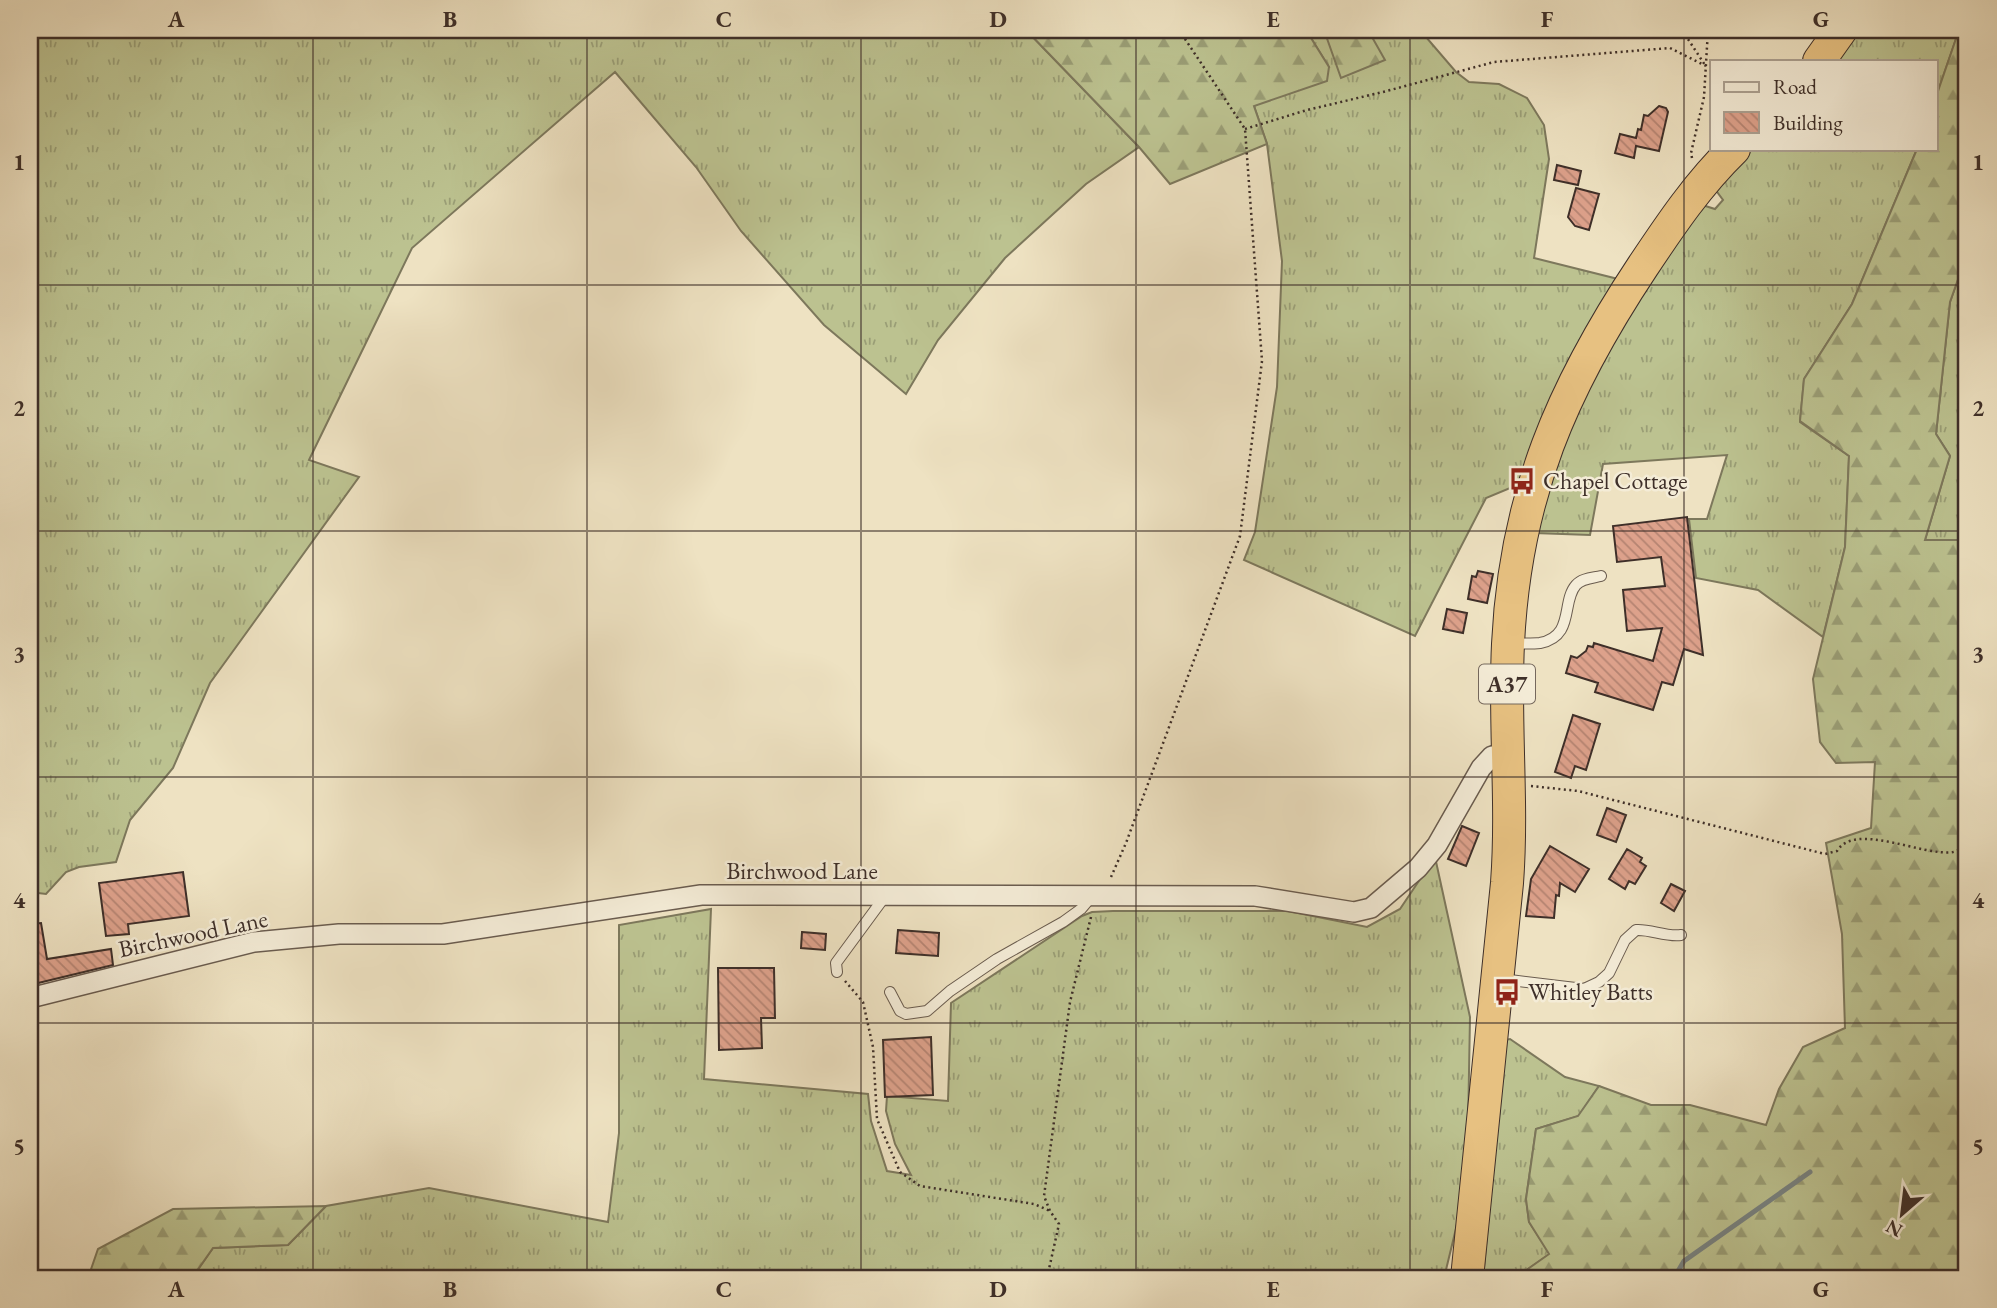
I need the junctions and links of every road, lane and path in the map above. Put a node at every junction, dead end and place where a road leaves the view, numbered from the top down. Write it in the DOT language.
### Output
graph roads {
  1 [pos="1179,30"];
  2 [pos="1682,30"];
  3 [pos="1708,30"];
  4 [pos="1840,30"];
  5 [pos="1820,60"];
  6 [pos="1706,66"];
  7 [pos="1245,129"];
  8 [pos="1733,150"];
  9 [pos="1697,188"];
  10 [pos="1601,576"];
  11 [pos="1508,644"];
  12 [pos="1508,766"];
  13 [pos="1967,845"];
  14 [pos="886,895"];
  15 [pos="1098,896"];
  16 [pos="1681,934"];
  17 [pos="836,972"];
  18 [pos="1498,978"];
  19 [pos="890,992"];
  20 [pos="30,998"];
  21 [pos="1050,1211"];
  22 [pos="1047,1278"];
  23 [pos="1467,1278"];
  1 -- 7 [label="path"];
  2 -- 6 [label="path"];
  3 -- 6 [label="path"];
  4 -- 5 [label="highway"];
  6 -- 7 [label="path"];
  6 -- 9 [label="path"];
  7 -- 15 [label="path"];
  8 -- 9 [label="highway, A37"];
  9 -- 11 [label="highway, A37"];
  10 -- 11 [label="lane"];
  11 -- 12 [label="highway, A37"];
  12 -- 13 [label="path"];
  12 -- 15 [label="street, Birchwood Lane"];
  12 -- 18 [label="highway, A37"];
  14 -- 15 [label="street, Birchwood Lane"];
  14 -- 17 [label="lane"];
  14 -- 20 [label="street, Birchwood Lane"];
  15 -- 19 [label="lane"];
  15 -- 21 [label="path"];
  16 -- 18 [label="lane"];
  17 -- 21 [label="path"];
  18 -- 23 [label="highway, A37"];
  21 -- 22 [label="path"];
}
